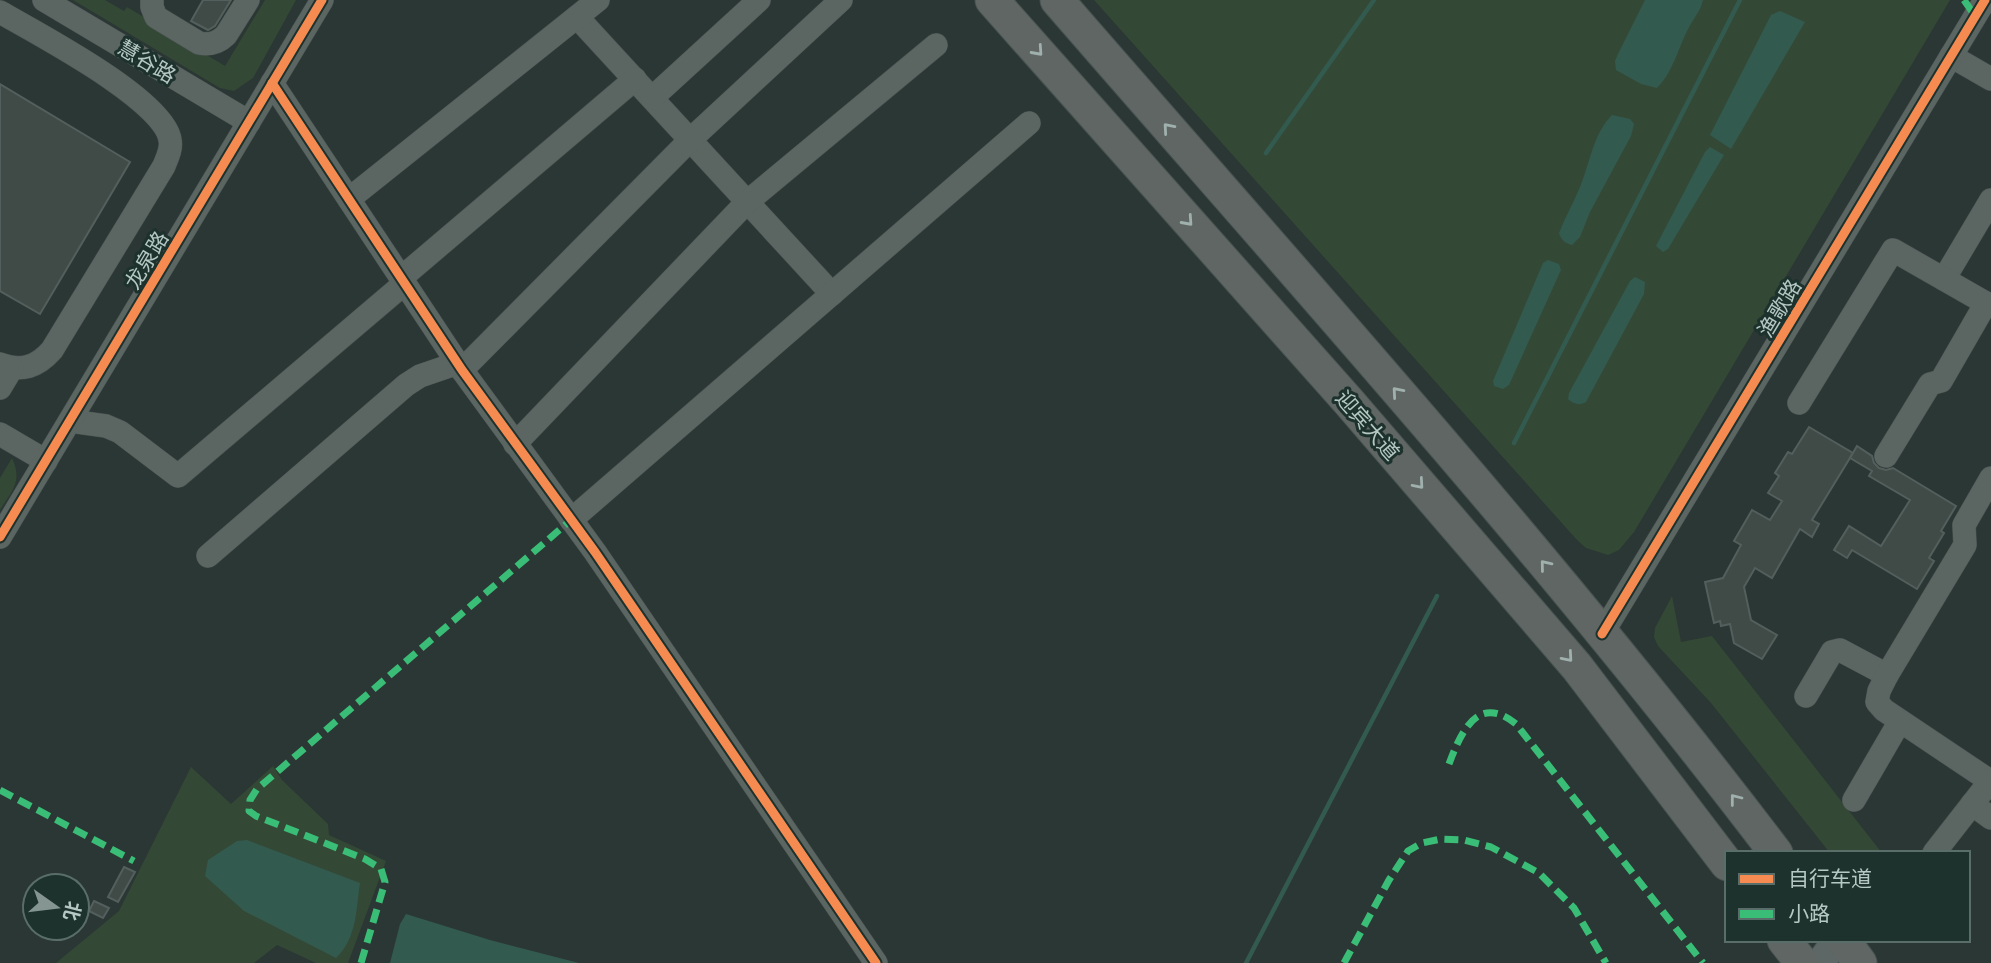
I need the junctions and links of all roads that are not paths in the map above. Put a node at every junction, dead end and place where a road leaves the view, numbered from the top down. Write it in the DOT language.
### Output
graph roads {
  1 [pos="44,0"];
  2 [pos="152,0"];
  3 [pos="248,0"];
  4 [pos="322,0"];
  5 [pos="598,0"];
  6 [pos="759,0"];
  7 [pos="841,0"];
  8 [pos="992,0"];
  9 [pos="1057,0"];
  10 [pos="1985,0"];
  11 [pos="0,12"];
  12 [pos="577,17"];
  13 [pos="936,45"];
  14 [pos="1951,56"];
  15 [pos="635,79"];
  16 [pos="1991,79"];
  17 [pos="272,83"];
  18 [pos="652,98"];
  19 [pos="249,122"];
  20 [pos="1029,123"];
  21 [pos="690,139"];
  22 [pos="349,198"];
  23 [pos="1991,200"];
  24 [pos="747,202"];
  25 [pos="1944,279"];
  26 [pos="403,280"];
  27 [pos="832,294"];
  28 [pos="1989,304"];
  29 [pos="6,366"];
  30 [pos="460,366"];
  31 [pos="0,388"];
  32 [pos="1799,403"];
  33 [pos="70,421"];
  34 [pos="0,434"];
  35 [pos="514,444"];
  36 [pos="1886,457"];
  37 [pos="46,461"];
  38 [pos="1991,478"];
  39 [pos="571,520"];
  40 [pos="0,537"];
  41 [pos="208,556"];
  42 [pos="1602,634"];
  43 [pos="1887,675"];
  44 [pos="1806,695"];
  45 [pos="1900,721"];
  46 [pos="1991,780"];
  47 [pos="1854,800"];
  48 [pos="1972,804"];
  49 [pos="1991,818"];
  50 [pos="1774,851"];
  51 [pos="1936,851"];
  52 [pos="1725,861"];
  53 [pos="1786,942"];
  54 [pos="1851,950"];
  55 [pos="876,963"];
  56 [pos="1802,963"];
  57 [pos="1820,963"];
  1 -- 19 [label="street, 慧谷路"];
  2 -- 3 [label="street"];
  4 -- 17 [label="street, 龙泉路"];
  5 -- 12 [label="street"];
  6 -- 18 [label="street"];
  7 -- 21 [label="street"];
  8 -- 52 [label="highway, 迎宾大道, one-way"];
  42 -- 9 [label="highway, 迎宾大道, one-way"];
  10 -- 14 [label="street, 渔歌路"];
  11 -- 29 [label="street"];
  12 -- 15 [label="street"];
  12 -- 22 [label="street"];
  13 -- 24 [label="street"];
  14 -- 16 [label="street"];
  14 -- 42 [label="street, 渔歌路"];
  15 -- 18 [label="street"];
  15 -- 26 [label="street"];
  17 -- 19 [label="street, 龙泉路"];
  17 -- 22 [label="street"];
  18 -- 21 [label="street"];
  19 -- 33 [label="street, 龙泉路"];
  20 -- 27 [label="street"];
  21 -- 24 [label="street"];
  21 -- 30 [label="street"];
  22 -- 26 [label="street"];
  23 -- 25 [label="street"];
  24 -- 27 [label="street"];
  24 -- 35 [label="street"];
  25 -- 28 [label="street"];
  25 -- 32 [label="street"];
  26 -- 30 [label="street"];
  26 -- 33 [label="street"];
  27 -- 39 [label="street"];
  28 -- 36 [label="street"];
  29 -- 31 [label="street"];
  30 -- 35 [label="street"];
  30 -- 41 [label="street"];
  33 -- 37 [label="street, 龙泉路"];
  34 -- 37 [label="street"];
  35 -- 39 [label="street"];
  37 -- 40 [label="street, 龙泉路"];
  38 -- 43 [label="street"];
  39 -- 55 [label="street"];
  50 -- 42 [label="highway, 迎宾大道, one-way"];
  43 -- 44 [label="street"];
  43 -- 45 [label="street"];
  45 -- 46 [label="street"];
  45 -- 47 [label="street"];
  46 -- 48 [label="street"];
  48 -- 49 [label="street"];
  48 -- 51 [label="street"];
  53 -- 56 [label="highway"];
  54 -- 57 [label="main road"];
}
